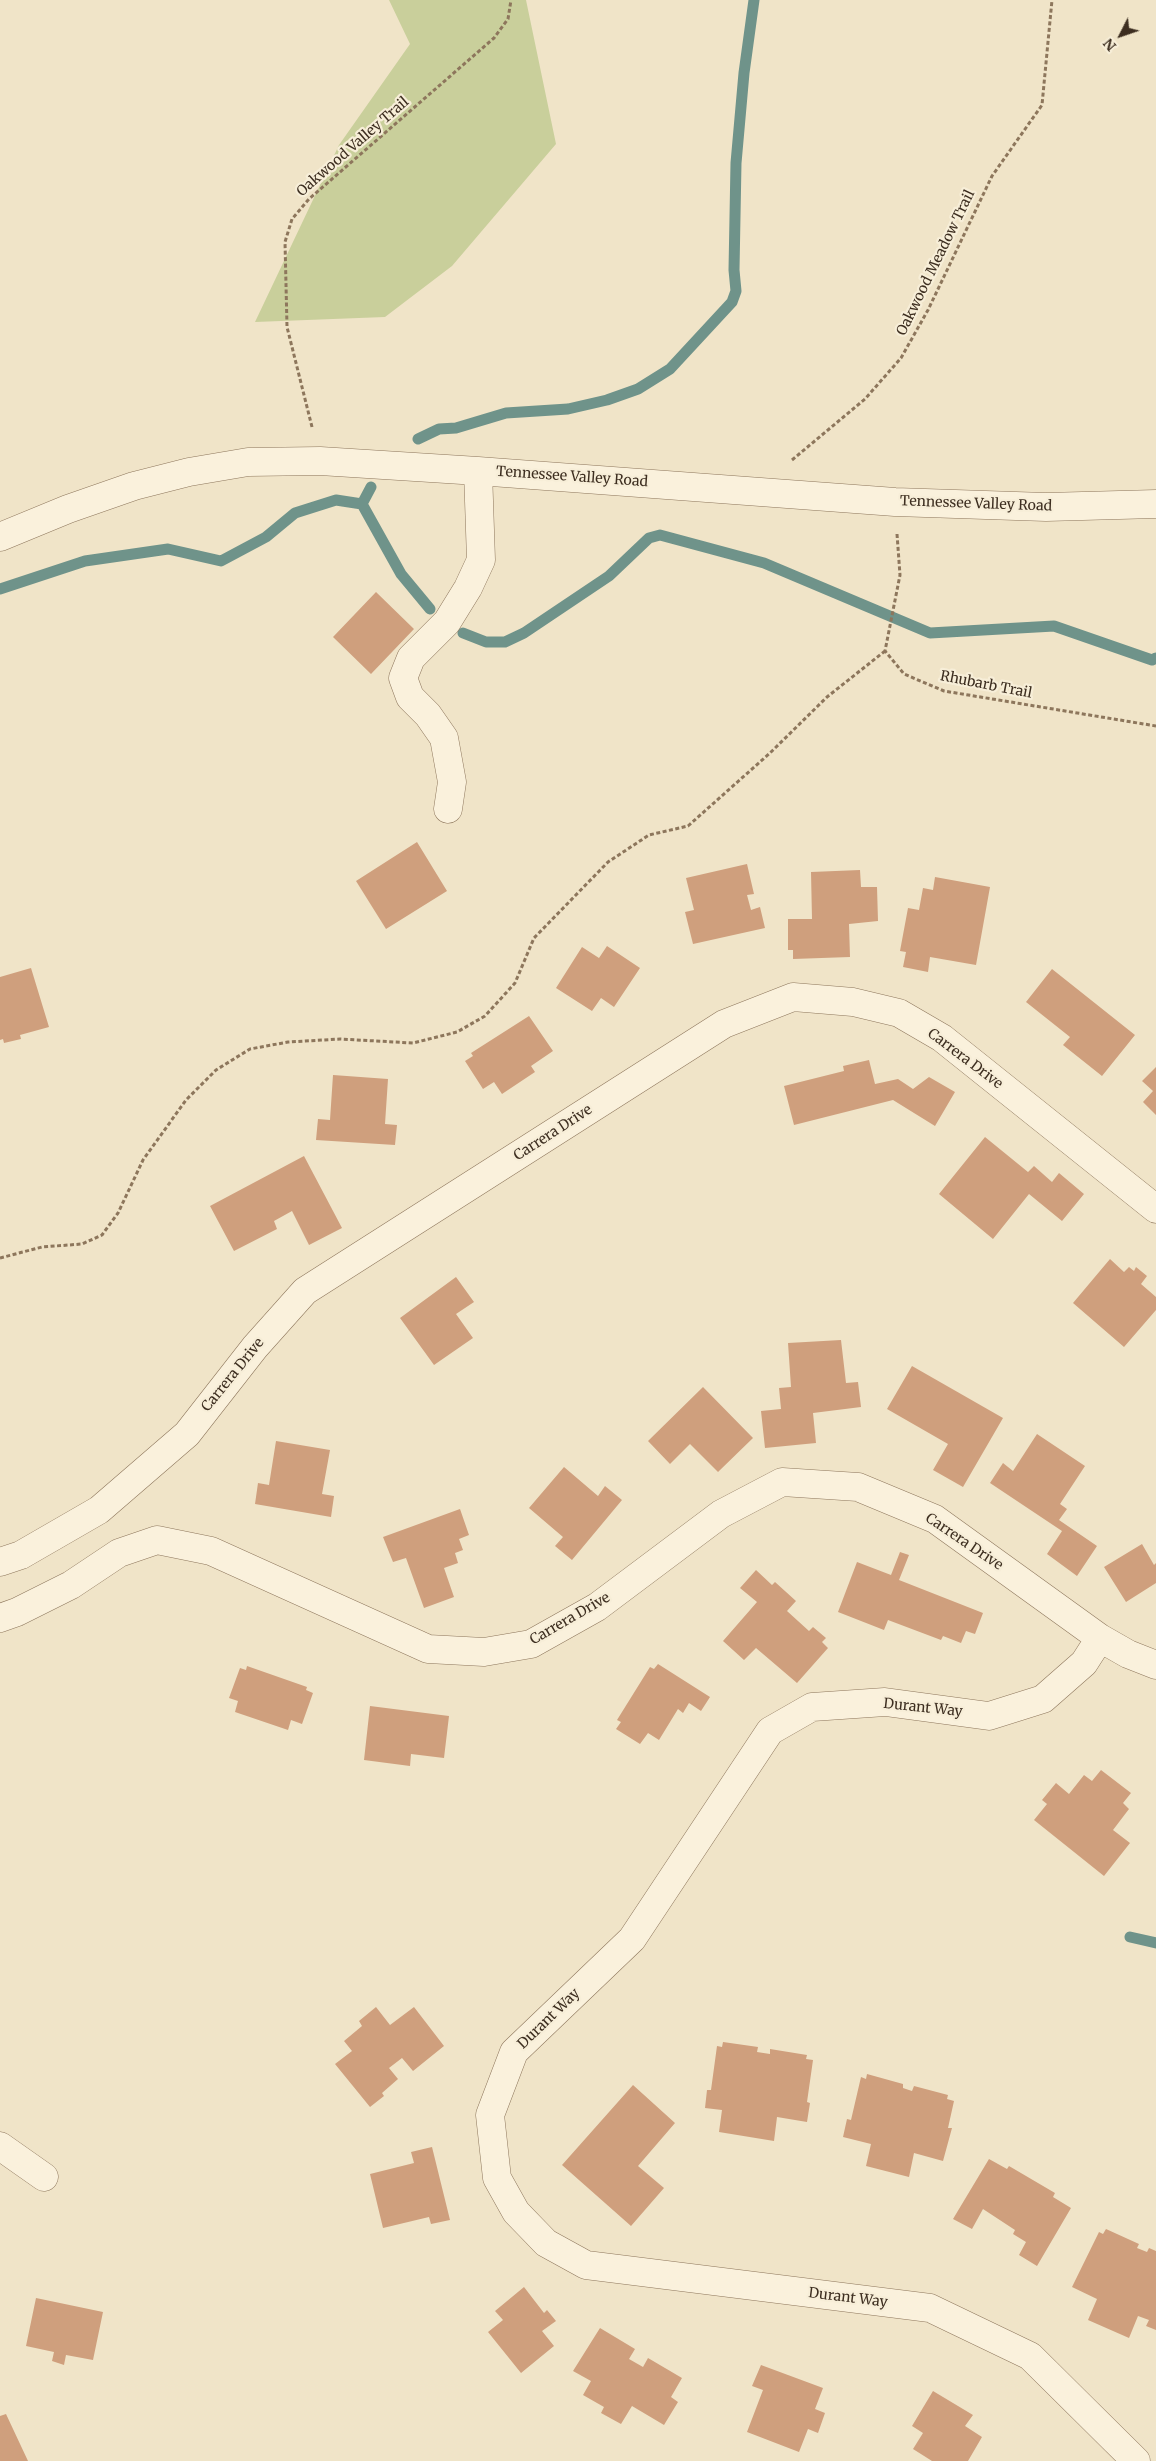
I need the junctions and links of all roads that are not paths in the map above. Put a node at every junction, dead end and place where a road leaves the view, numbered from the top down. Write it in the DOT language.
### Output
graph roads {
  1 [pos="478,471"];
  2 [pos="1156,504"];
  3 [pos="0,537"];
  4 [pos="448,809"];
  5 [pos="1156,1209"];
  6 [pos="0,1562"];
  7 [pos="0,1618"];
  8 [pos="1100,1638"];
  9 [pos="1156,1665"];
  10 [pos="0,2146"];
  11 [pos="44,2177"];
  12 [pos="1136,2461"];
  1 -- 2 [label="street, Tennessee Valley Road"];
  1 -- 3 [label="street, Tennessee Valley Road"];
  1 -- 4 [label="street"];
  5 -- 6 [label="street, Carrera Drive"];
  7 -- 8 [label="street, Carrera Drive"];
  8 -- 9 [label="street, Carrera Drive"];
  8 -- 12 [label="street, Durant Way"];
  10 -- 11 [label="street"];
}
